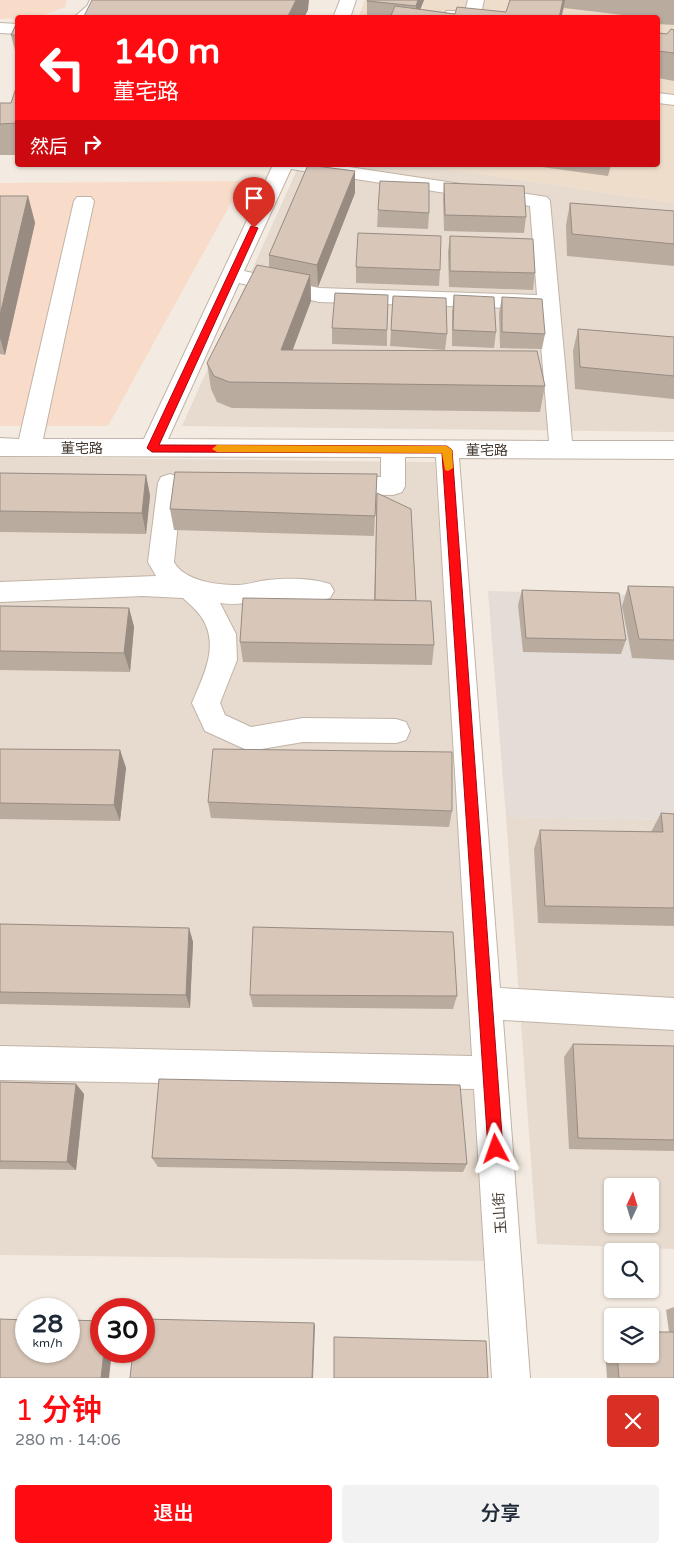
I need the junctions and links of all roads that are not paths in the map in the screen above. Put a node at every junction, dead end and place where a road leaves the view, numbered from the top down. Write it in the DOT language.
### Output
graph roads {
  1 [pos="98,0"];
  2 [pos="348,0"];
  3 [pos="476,0"];
  4 [pos="85,15"];
  5 [pos="342,15"];
  6 [pos="472,15"];
  7 [pos="0,28"];
  8 [pos="15,29"];
  9 [pos="660,98"];
  10 [pos="674,100"];
  11 [pos="282,167"];
  12 [pos="310,167"];
  13 [pos="84,201"];
  14 [pos="232,276"];
  15 [pos="548,302"];
  16 [pos="0,447"];
  17 [pos="29,447"];
  18 [pos="152,448"];
  19 [pos="561,449"];
  20 [pos="393,450"];
  21 [pos="447,450"];
  22 [pos="674,450"];
  23 [pos="170,483"];
  24 [pos="316,485"];
  25 [pos="188,588"];
  26 [pos="320,590"];
  27 [pos="0,592"];
  28 [pos="396,731"];
  29 [pos="486,1003"];
  30 [pos="674,1014"];
  31 [pos="0,1064"];
  32 [pos="490,1073"];
  33 [pos="511,1378"];
  1 -- 4 [label="street"];
  2 -- 5 [label="street"];
  3 -- 6 [label="street"];
  7 -- 8 [label="street"];
  9 -- 10 [label="street"];
  11 -- 14 [label="street"];
  12 -- 15 [label="street"];
  13 -- 17 [label="street"];
  14 -- 15 [label="street"];
  14 -- 18 [label="street"];
  15 -- 19 [label="street"];
  16 -- 17 [label="street, 董宅路"];
  17 -- 18 [label="street, 董宅路"];
  18 -- 20 [label="street, 董宅路"];
  19 -- 21 [label="street, 董宅路"];
  19 -- 22 [label="street, 董宅路"];
  20 -- 21 [label="street, 董宅路"];
  20 -- 24 [label="street"];
  21 -- 29 [label="street, 玉山街"];
  23 -- 25 [label="street"];
  25 -- 26 [label="street"];
  25 -- 27 [label="street"];
  25 -- 28 [label="street"];
  29 -- 30 [label="street"];
  29 -- 32 [label="street, 玉山街"];
  31 -- 32 [label="street"];
  32 -- 33 [label="street, 玉山街"];
}
